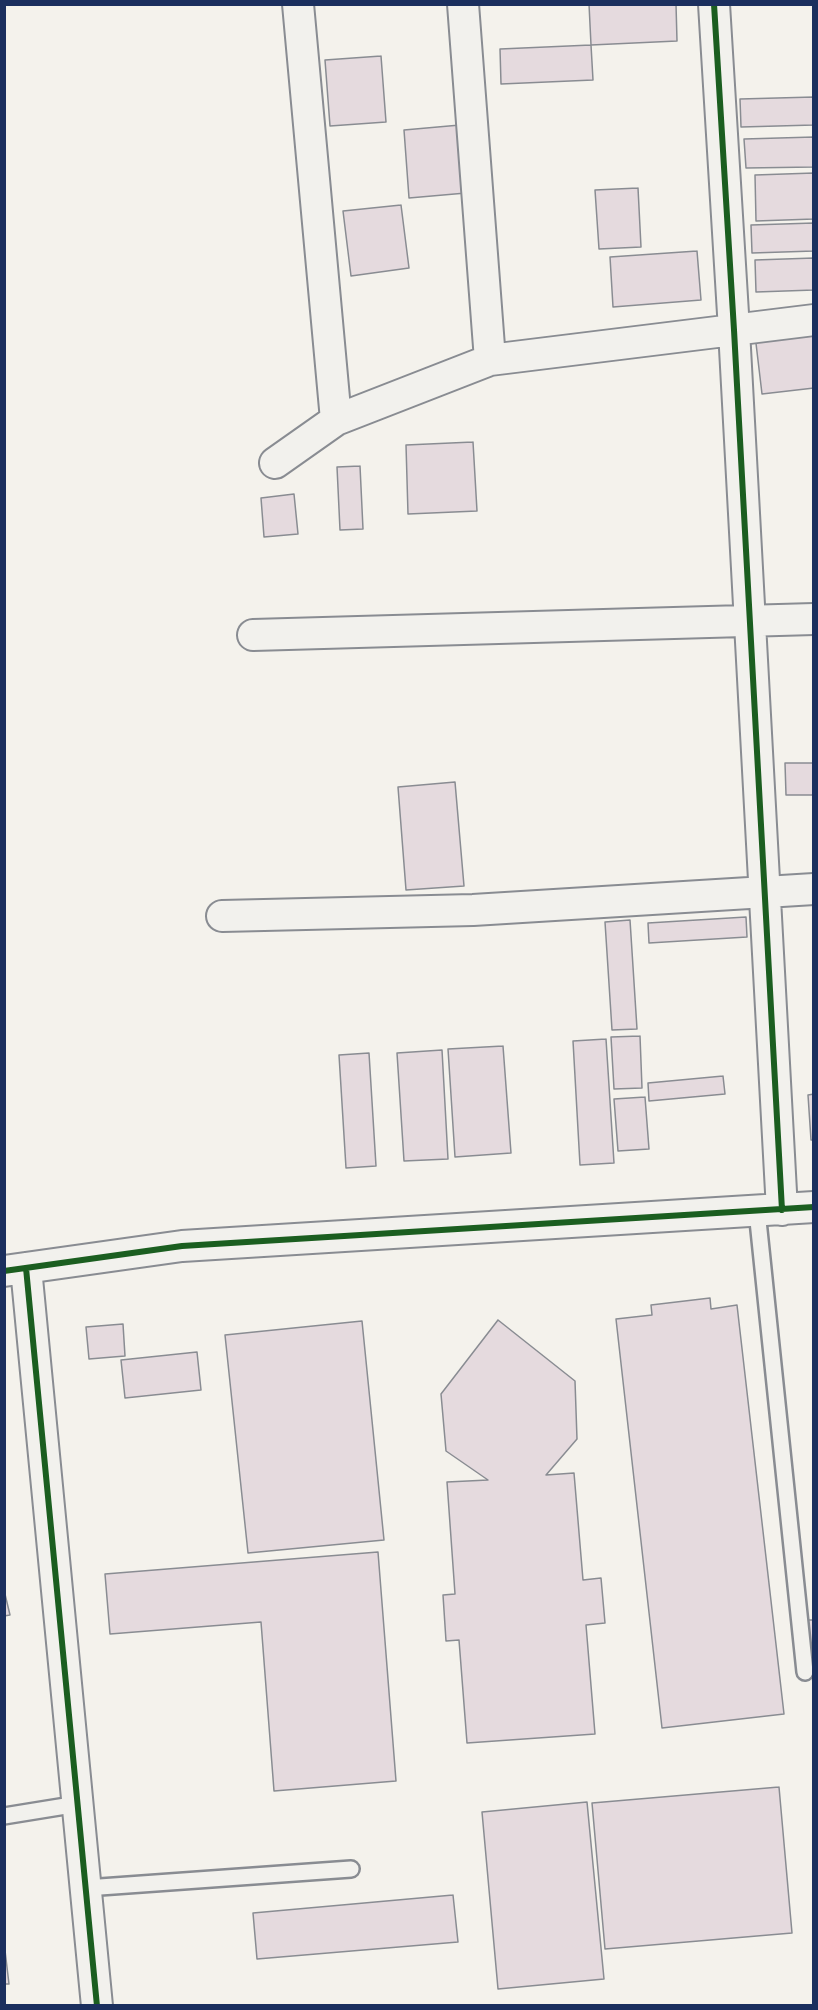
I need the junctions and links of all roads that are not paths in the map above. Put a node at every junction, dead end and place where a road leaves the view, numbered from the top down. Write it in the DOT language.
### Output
graph roads {
  1 [pos="298,4"];
  2 [pos="463,4"];
  3 [pos="714,4"];
  4 [pos="813,320"];
  5 [pos="734,330"];
  6 [pos="490,360"];
  7 [pos="336,420"];
  8 [pos="275,463"];
  9 [pos="813,619"];
  10 [pos="749,621"];
  11 [pos="253,636"];
  12 [pos="813,889"];
  13 [pos="763,891"];
  14 [pos="222,916"];
  15 [pos="813,1207"];
  16 [pos="769,1210"];
  17 [pos="15,1269"];
  18 [pos="805,1672"];
  19 [pos="78,1804"];
  20 [pos="4,1816"];
  21 [pos="351,1869"];
  22 [pos="86,1888"];
  23 [pos="97,2006"];
  1 -- 7 [label="street"];
  2 -- 6 [label="street"];
  3 -- 5 [label="street"];
  4 -- 5 [label="street"];
  5 -- 6 [label="street"];
  5 -- 10 [label="street"];
  6 -- 7 [label="street"];
  7 -- 8 [label="street"];
  9 -- 10 [label="street"];
  10 -- 11 [label="street"];
  10 -- 13 [label="street"];
  12 -- 13 [label="street"];
  13 -- 14 [label="street"];
  13 -- 16 [label="street"];
  15 -- 16 [label="street"];
  16 -- 17 [label="street"];
  16 -- 18 [label="lane"];
  17 -- 19 [label="street"];
  19 -- 20 [label="lane"];
  19 -- 22 [label="street"];
  21 -- 22 [label="lane"];
  22 -- 23 [label="street"];
}
